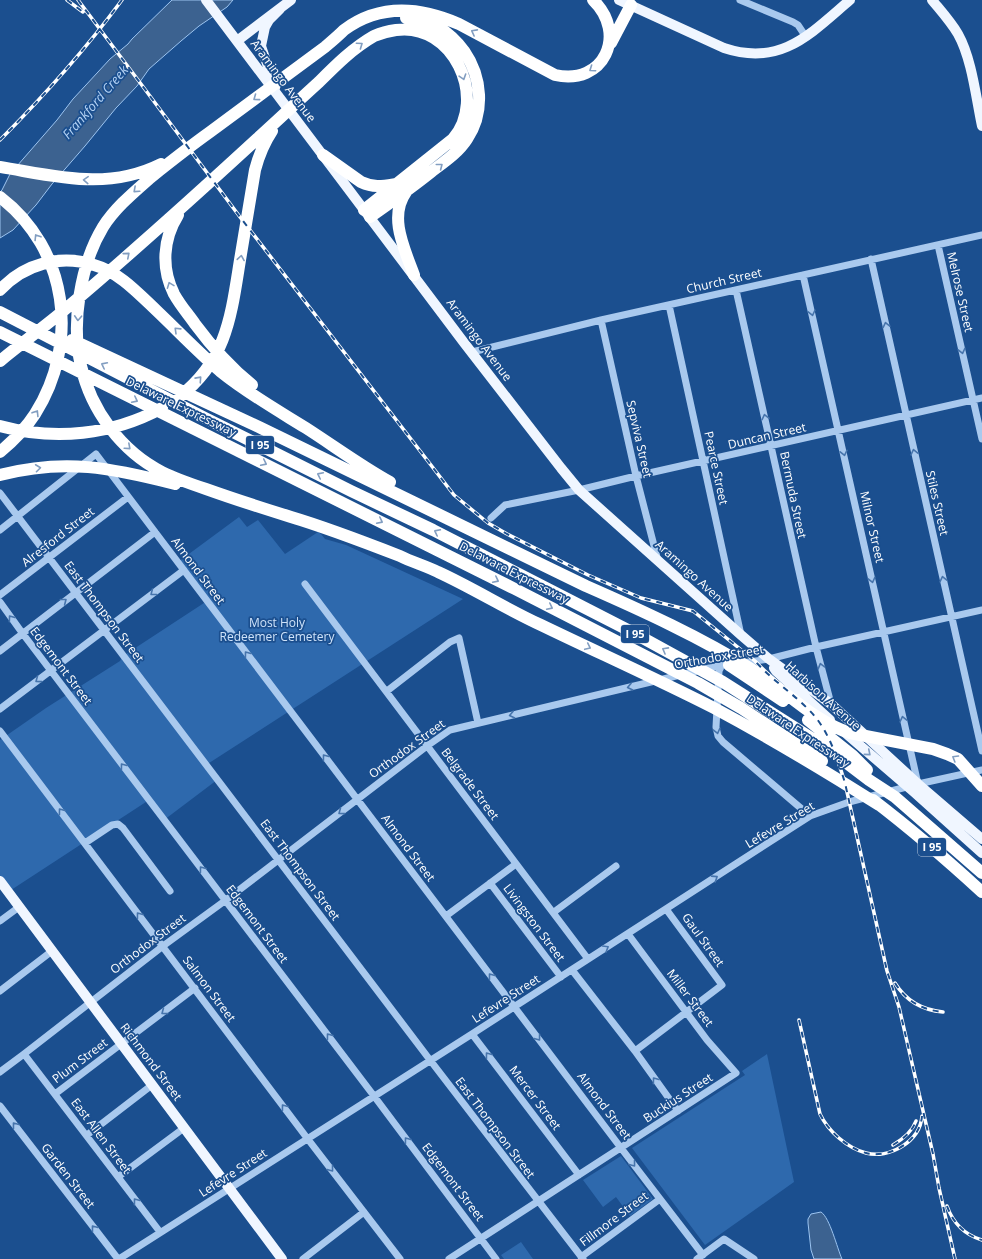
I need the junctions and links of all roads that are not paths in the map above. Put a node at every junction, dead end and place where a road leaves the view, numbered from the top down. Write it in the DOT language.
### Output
graph roads {
  1 [pos="206,0"];
  2 [pos="292,0"];
  3 [pos="593,0"];
  4 [pos="619,0"];
  5 [pos="740,0"];
  6 [pos="850,0"];
  7 [pos="932,0"];
  8 [pos="631,5"];
  9 [pos="280,9"];
  10 [pos="806,37"];
  11 [pos="236,42"];
  12 [pos="325,47"];
  13 [pos="609,47"];
  14 [pos="277,96"];
  15 [pos="280,118"];
  16 [pos="982,126"];
  17 [pos="323,155"];
  18 [pos="176,156"];
  19 [pos="0,167"];
  20 [pos="397,184"];
  21 [pos="409,189"];
  22 [pos="0,197"];
  23 [pos="182,207"];
  24 [pos="367,213"];
  25 [pos="982,235"];
  26 [pos="938,245"];
  27 [pos="871,259"];
  28 [pos="414,275"];
  29 [pos="803,275"];
  30 [pos="0,290"];
  31 [pos="736,290"];
  32 [pos="669,306"];
  33 [pos="0,308"];
  34 [pos="0,312"];
  35 [pos="601,320"];
  36 [pos="0,332"];
  37 [pos="472,352"];
  38 [pos="0,360"];
  39 [pos="982,398"];
  40 [pos="973,400"];
  41 [pos="906,415"];
  42 [pos="0,426"];
  43 [pos="308,429"];
  44 [pos="839,430"];
  45 [pos="982,439"];
  46 [pos="772,446"];
  47 [pos="0,452"];
  48 [pos="704,462"];
  49 [pos="0,475"];
  50 [pos="636,476"];
  51 [pos="579,490"];
  52 [pos="0,493"];
  53 [pos="128,497"];
  54 [pos="240,501"];
  55 [pos="18,516"];
  56 [pos="491,518"];
  57 [pos="0,530"];
  58 [pos="474,531"];
  59 [pos="155,532"];
  60 [pos="49,558"];
  61 [pos="659,563"];
  62 [pos="184,570"];
  63 [pos="305,584"];
  64 [pos="586,586"];
  65 [pos="76,593"];
  66 [pos="0,596"];
  67 [pos="0,602"];
  68 [pos="982,610"];
  69 [pos="951,617"];
  70 [pos="104,631"];
  71 [pos="884,632"];
  72 [pos="23,634"];
  73 [pos="740,635"];
  74 [pos="816,647"];
  75 [pos="0,651"];
  76 [pos="769,660"];
  77 [pos="722,665"];
  78 [pos="51,670"];
  79 [pos="387,691"];
  80 [pos="831,704"];
  81 [pos="0,709"];
  82 [pos="478,723"];
  83 [pos="0,731"];
  84 [pos="427,746"];
  85 [pos="982,751"];
  86 [pos="817,763"];
  87 [pos="982,770"];
  88 [pos="918,784"];
  89 [pos="907,786"];
  90 [pos="982,786"];
  91 [pos="895,797"];
  92 [pos="357,800"];
  93 [pos="810,816"];
  94 [pos="982,839"];
  95 [pos="85,843"];
  96 [pos="982,853"];
  97 [pos="278,860"];
  98 [pos="516,864"];
  99 [pos="616,866"];
  100 [pos="982,873"];
  101 [pos="0,881"];
  102 [pos="490,883"];
  103 [pos="170,891"];
  104 [pos="982,892"];
  105 [pos="226,900"];
  106 [pos="19,907"];
  107 [pos="666,909"];
  108 [pos="554,912"];
  109 [pos="446,916"];
  110 [pos="0,921"];
  111 [pos="628,934"];
  112 [pos="163,946"];
  113 [pos="52,951"];
  114 [pos="588,958"];
  115 [pos="572,970"];
  116 [pos="561,977"];
  117 [pos="195,988"];
  118 [pos="0,991"];
  119 [pos="90,1002"];
  120 [pos="514,1007"];
  121 [pos="686,1012"];
  122 [pos="472,1034"];
  123 [pos="122,1044"];
  124 [pos="635,1051"];
  125 [pos="24,1054"];
  126 [pos="430,1060"];
  127 [pos="0,1072"];
  128 [pos="736,1073"];
  129 [pos="152,1085"];
  130 [pos="55,1094"];
  131 [pos="374,1096"];
  132 [pos="0,1106"];
  133 [pos="678,1111"];
  134 [pos="184,1128"];
  135 [pos="87,1135"];
  136 [pos="307,1138"];
  137 [pos="621,1148"];
  138 [pos="580,1175"];
  139 [pos="118,1177"];
  140 [pos="229,1189"];
  141 [pos="660,1199"];
  142 [pos="538,1202"];
  143 [pos="364,1212"];
  144 [pos="160,1232"];
  145 [pos="481,1239"];
  146 [pos="700,1257"];
  147 [pos="582,1258"];
  148 [pos="118,1259"];
  149 [pos="282,1259"];
  150 [pos="303,1259"];
  151 [pos="400,1259"];
  152 [pos="449,1259"];
  153 [pos="496,1259"];
  154 [pos="754,1259"];
  1 -- 11 [label="main road, Aramingo Avenue"];
  2 -- 9 [label="main road"];
  3 -- 13 [label="highway"];
  4 -- 8 [label="main road"];
  5 -- 10 [label="street"];
  6 -- 10 [label="main road"];
  7 -- 16 [label="main road"];
  8 -- 10 [label="main road"];
  8 -- 13 [label="highway"];
  9 -- 11 [label="main road"];
  9 -- 14 [label="main road"];
  11 -- 14 [label="main road, Aramingo Avenue"];
  13 -- 12 [label="highway, one-way"];
  12 -- 18 [label="highway, one-way"];
  21 -- 12 [label="highway, one-way"];
  14 -- 17 [label="main road, Aramingo Avenue"];
  15 -- 20 [label="highway, one-way"];
  15 -- 23 [label="highway"];
  42 -- 15 [label="highway, one-way"];
  17 -- 20 [label="highway"];
  17 -- 24 [label="main road, Aramingo Avenue"];
  18 -- 19 [label="highway, one-way"];
  18 -- 54 [label="highway, one-way"];
  20 -- 24 [label="highway"];
  21 -- 24 [label="highway"];
  21 -- 28 [label="highway"];
  47 -- 22 [label="highway, one-way"];
  38 -- 23 [label="highway, one-way"];
  43 -- 23 [label="highway, one-way"];
  24 -- 28 [label="main road, Aramingo Avenue"];
  25 -- 26 [label="street, Church Street"];
  26 -- 27 [label="street, Church Street"];
  26 -- 40 [label="street, Melrose Street, one-way"];
  27 -- 29 [label="street, Church Street"];
  41 -- 27 [label="street, Stiles Street, one-way"];
  28 -- 37 [label="main road, Aramingo Avenue"];
  29 -- 31 [label="street, Church Street"];
  29 -- 44 [label="street, Milnor Street, one-way"];
  43 -- 30 [label="highway, one-way"];
  31 -- 32 [label="street, Church Street"];
  46 -- 31 [label="street, Bermuda Street, one-way"];
  32 -- 35 [label="street, Church Street"];
  32 -- 48 [label="street, Pearce Street"];
  33 -- 58 [label="highway"];
  91 -- 34 [label="highway, Delaware Expressway / I 95, one-way"];
  35 -- 37 [label="street, Church Street"];
  35 -- 50 [label="street, Sepviva Street"];
  36 -- 86 [label="highway, Delaware Expressway / I 95, one-way"];
  37 -- 51 [label="main road, Aramingo Avenue"];
  39 -- 40 [label="street, Duncan Street"];
  40 -- 41 [label="street, Duncan Street"];
  40 -- 45 [label="street, Melrose Street"];
  41 -- 44 [label="street, Duncan Street"];
  69 -- 41 [label="street, Stiles Street, one-way"];
  43 -- 58 [label="highway"];
  44 -- 46 [label="street, Duncan Street"];
  44 -- 71 [label="street, Milnor Street, one-way"];
  46 -- 48 [label="street, Duncan Street"];
  46 -- 74 [label="street, Bermuda Street"];
  48 -- 50 [label="street, Duncan Street"];
  48 -- 73 [label="street, Pearce Street"];
  49 -- 54 [label="highway, one-way"];
  50 -- 51 [label="street, Duncan Street"];
  50 -- 61 [label="street, Sepviva Street"];
  51 -- 56 [label="street, Duncan Street"];
  51 -- 61 [label="main road, Aramingo Avenue"];
  52 -- 55 [label="street, East Thompson Street"];
  53 -- 55 [label="street, Almond Street"];
  53 -- 59 [label="street, Almond Street"];
  53 -- 60 [label="street, Alresford Street"];
  54 -- 86 [label="highway, one-way"];
  55 -- 57 [label="street"];
  55 -- 60 [label="street, East Thompson Street"];
  58 -- 64 [label="highway"];
  59 -- 62 [label="street, Almond Street"];
  59 -- 65 [label="street"];
  60 -- 65 [label="street, East Thompson Street"];
  60 -- 66 [label="street, Alresford Street"];
  61 -- 73 [label="main road, Aramingo Avenue"];
  62 -- 70 [label="street, one-way"];
  92 -- 62 [label="street, Almond Street, one-way"];
  63 -- 79 [label="street, Belgrade Street"];
  90 -- 64 [label="highway, one-way"];
  64 -- 91 [label="highway"];
  65 -- 70 [label="street, East Thompson Street"];
  72 -- 65 [label="street, one-way"];
  72 -- 67 [label="street, Edgemont Street, one-way"];
  68 -- 69 [label="street, Orthodox Street"];
  69 -- 71 [label="street, Orthodox Street"];
  69 -- 85 [label="street, Stiles Street"];
  70 -- 78 [label="street"];
  70 -- 97 [label="street, East Thompson Street"];
  71 -- 74 [label="street, Orthodox Street"];
  88 -- 71 [label="street, Milnor Street, one-way"];
  72 -- 75 [label="street"];
  72 -- 78 [label="street, Edgemont Street"];
  73 -- 76 [label="main road, Aramingo Avenue"];
  74 -- 76 [label="street, Orthodox Street"];
  80 -- 74 [label="street, Bermuda Street, one-way"];
  76 -- 77 [label="street, Orthodox Street"];
  76 -- 80 [label="main road, Harbison Avenue"];
  76 -- 89 [label="main road, Harbison Avenue, one-way"];
  77 -- 82 [label="street, Orthodox Street, one-way"];
  77 -- 93 [label="street, one-way"];
  78 -- 81 [label="street, one-way"];
  105 -- 78 [label="street, Edgemont Street, one-way"];
  79 -- 82 [label="street"];
  79 -- 84 [label="street, Belgrade Street"];
  80 -- 88 [label="main road, Harbison Avenue"];
  82 -- 84 [label="street, Orthodox Street"];
  95 -- 83 [label="street, Salmon Street, one-way"];
  84 -- 92 [label="street, Orthodox Street"];
  84 -- 98 [label="street, Belgrade Street"];
  86 -- 104 [label="highway, Delaware Expressway / I 95"];
  87 -- 88 [label="street, Lefevre Street"];
  88 -- 89 [label="street, Lefevre Street"];
  88 -- 94 [label="main road, Harbison Avenue"];
  89 -- 93 [label="street, Lefevre Street"];
  89 -- 96 [label="main road, Harbison Avenue"];
  91 -- 100 [label="highway, Delaware Expressway / I 95"];
  92 -- 97 [label="street, Orthodox Street, one-way"];
  92 -- 109 [label="street, Almond Street"];
  107 -- 93 [label="street, Lefevre Street, one-way"];
  95 -- 103 [label="street"];
  112 -- 95 [label="street, Salmon Street, one-way"];
  97 -- 105 [label="street, Orthodox Street"];
  97 -- 126 [label="street, East Thompson Street"];
  98 -- 102 [label="street"];
  98 -- 108 [label="street, Belgrade Street"];
  99 -- 108 [label="street"];
  101 -- 106 [label="main road, Richmond Street"];
  102 -- 109 [label="street"];
  102 -- 116 [label="street, Livingston Street"];
  105 -- 112 [label="street, Orthodox Street"];
  131 -- 105 [label="street, Edgemont Street, one-way"];
  106 -- 110 [label="street"];
  106 -- 113 [label="main road, Richmond Street"];
  107 -- 111 [label="street, Lefevre Street"];
  107 -- 121 [label="street, Gaul Street"];
  108 -- 114 [label="street, Belgrade Street"];
  120 -- 109 [label="street, Almond Street, one-way"];
  114 -- 111 [label="street, Lefevre Street, one-way"];
  111 -- 121 [label="street, Miller Street"];
  112 -- 117 [label="street, Salmon Street"];
  112 -- 119 [label="street, Orthodox Street"];
  113 -- 118 [label="street"];
  113 -- 119 [label="main road, Richmond Street"];
  114 -- 115 [label="street, Lefevre Street"];
  115 -- 116 [label="street, Lefevre Street"];
  115 -- 124 [label="street"];
  116 -- 120 [label="street, Lefevre Street"];
  117 -- 123 [label="street, Plum Street, one-way"];
  136 -- 117 [label="street, Salmon Street, one-way"];
  119 -- 123 [label="main road, Richmond Street"];
  119 -- 125 [label="street, Orthodox Street"];
  120 -- 122 [label="street, Lefevre Street"];
  120 -- 137 [label="street, Almond Street, one-way"];
  121 -- 124 [label="street"];
  121 -- 128 [label="street, Miller Street"];
  122 -- 126 [label="street, Lefevre Street"];
  138 -- 122 [label="street, Mercer Street, one-way"];
  123 -- 129 [label="main road, Richmond Street"];
  123 -- 130 [label="street, Plum Street"];
  133 -- 124 [label="street, one-way"];
  125 -- 127 [label="street, Orthodox Street"];
  125 -- 130 [label="street, East Allen Street"];
  126 -- 131 [label="street, Lefevre Street"];
  126 -- 142 [label="street, East Thompson Street"];
  128 -- 133 [label="street, Buckius Street"];
  129 -- 134 [label="main road, Richmond Street"];
  129 -- 135 [label="street"];
  130 -- 135 [label="street, East Allen Street"];
  131 -- 136 [label="street, Lefevre Street"];
  145 -- 131 [label="street, Edgemont Street, one-way"];
  148 -- 132 [label="street, Garden Street, one-way"];
  133 -- 137 [label="street, Buckius Street"];
  134 -- 139 [label="street"];
  134 -- 140 [label="main road, Richmond Street"];
  135 -- 139 [label="street, East Allen Street"];
  136 -- 140 [label="street, Lefevre Street"];
  136 -- 143 [label="street, Salmon Street, one-way"];
  137 -- 138 [label="street, Buckius Street"];
  137 -- 141 [label="street, Almond Street, one-way"];
  138 -- 142 [label="street, Buckius Street"];
  144 -- 139 [label="street, East Allen Street, one-way"];
  140 -- 144 [label="street, Lefevre Street"];
  140 -- 149 [label="main road, Richmond Street"];
  141 -- 146 [label="street, Almond Street"];
  141 -- 147 [label="street, Fillmore Street"];
  142 -- 145 [label="street, Buckius Street"];
  142 -- 147 [label="street, East Thompson Street"];
  143 -- 150 [label="street"];
  143 -- 151 [label="street, Salmon Street"];
  144 -- 148 [label="street, Lefevre Street"];
  145 -- 152 [label="street, Buckius Street"];
  145 -- 153 [label="street, Edgemont Street"];
  146 -- 154 [label="street"];
}
